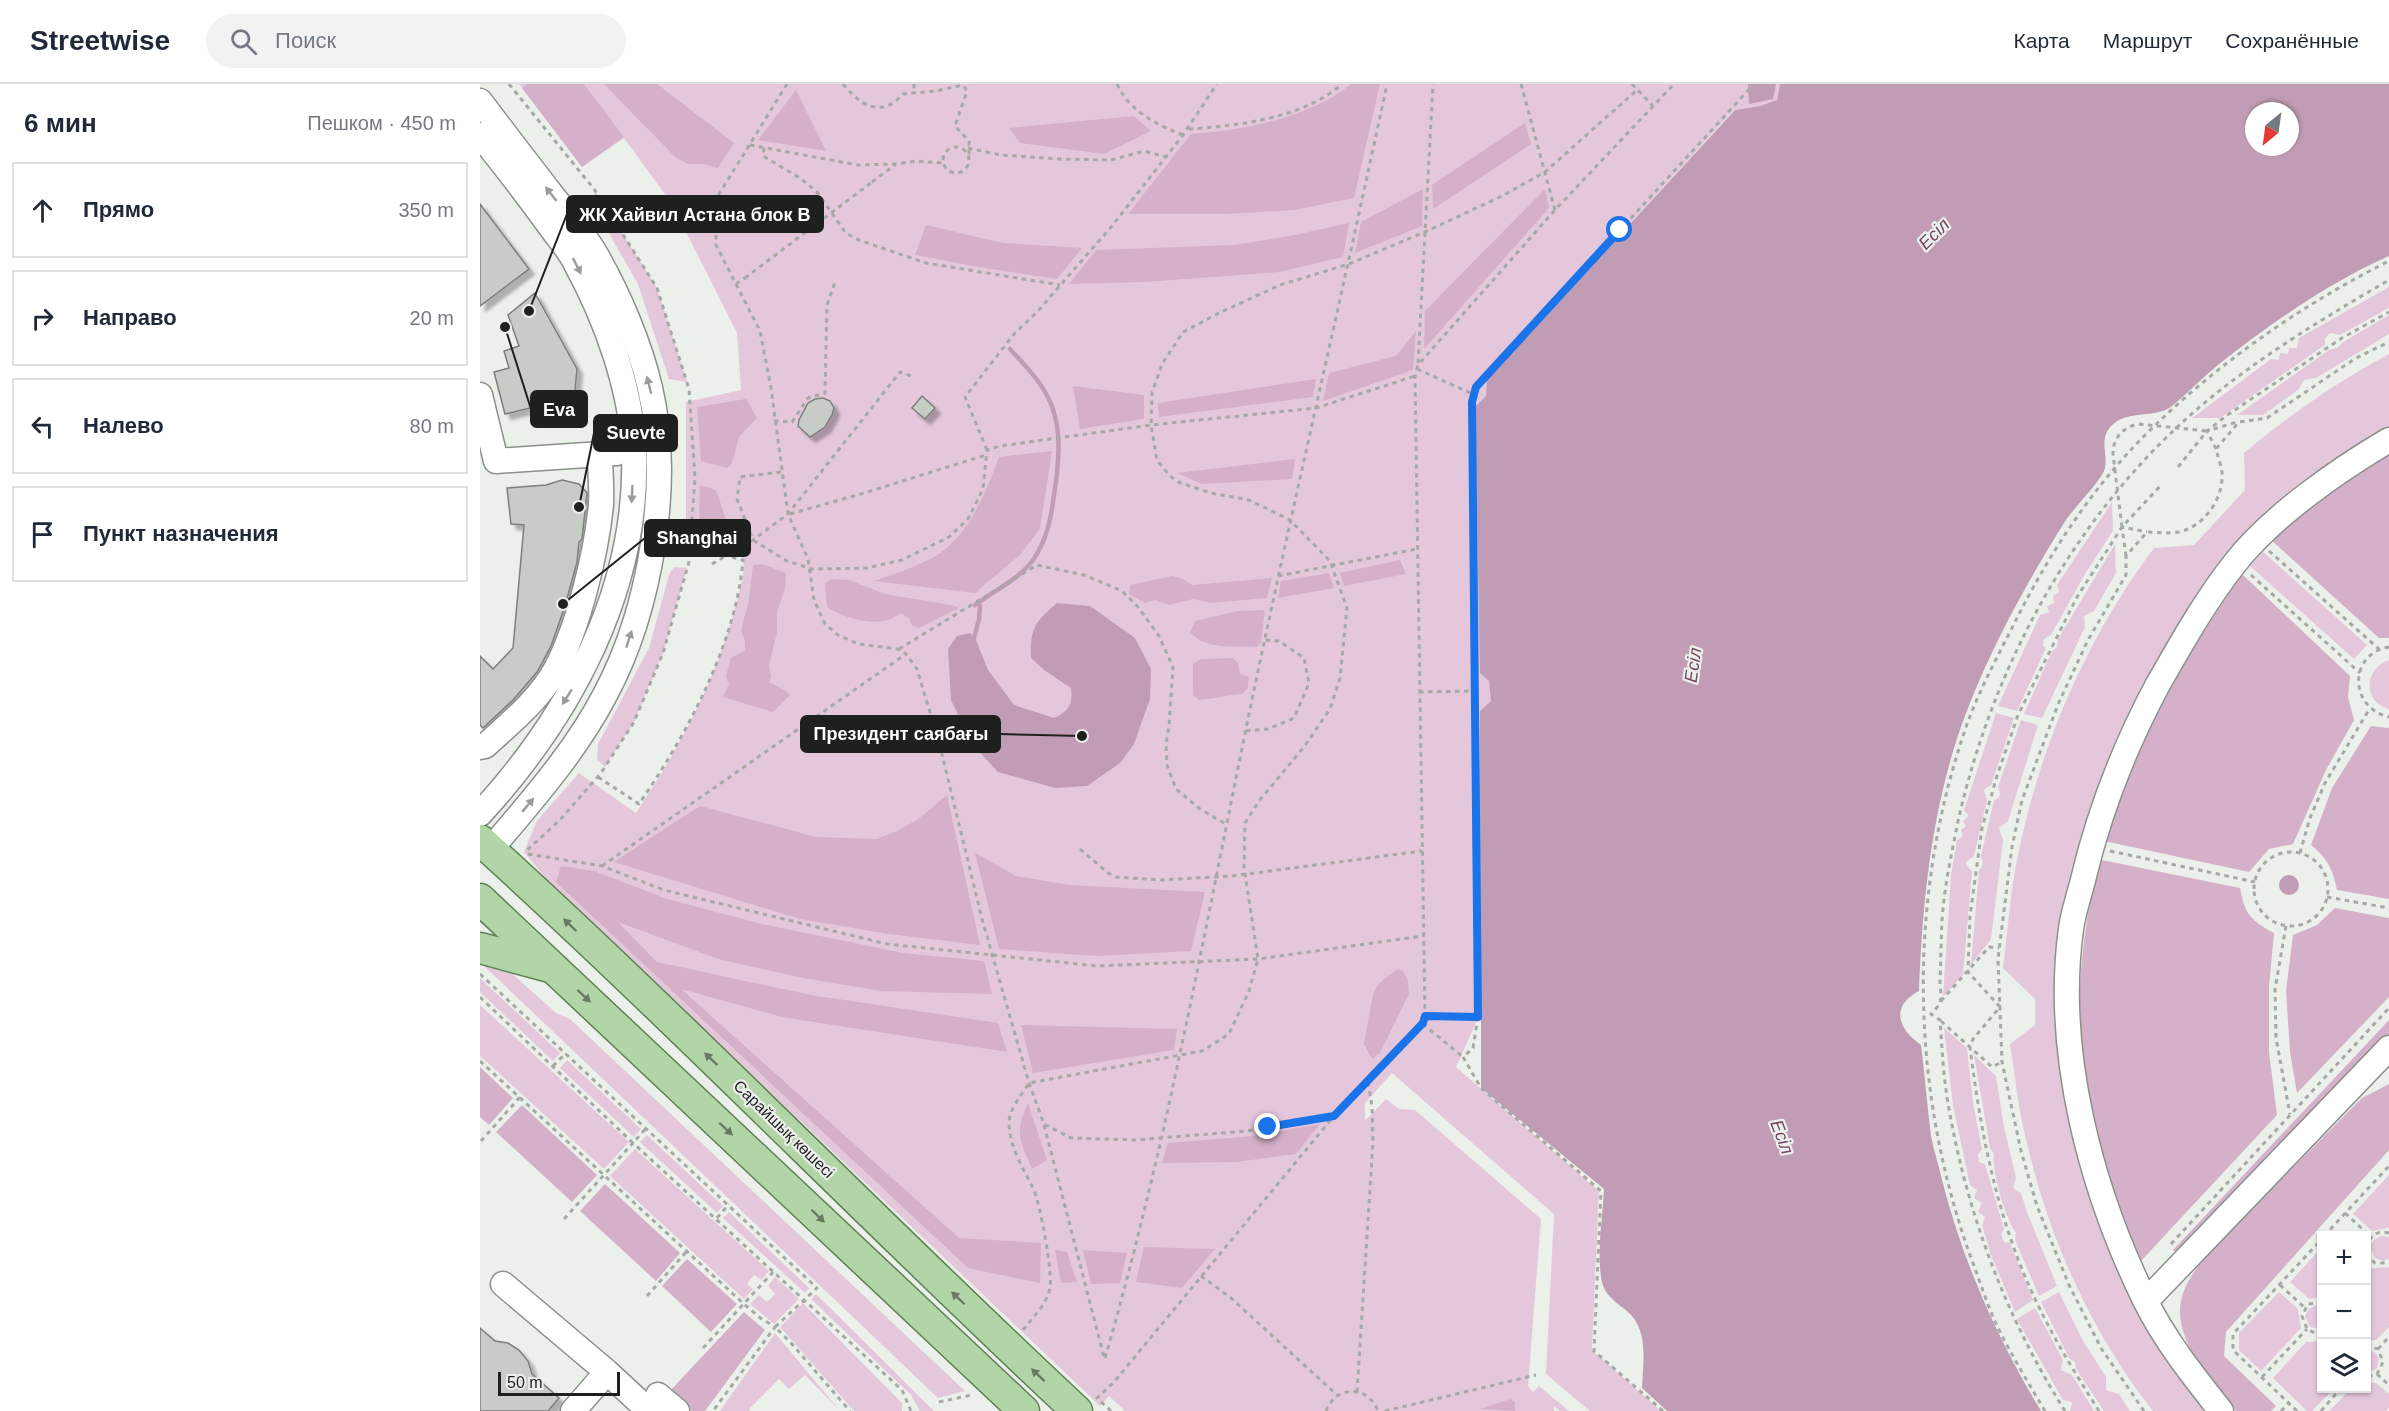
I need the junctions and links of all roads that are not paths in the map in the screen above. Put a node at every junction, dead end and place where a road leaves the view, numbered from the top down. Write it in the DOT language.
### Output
graph roads {
  1 [pos="480,102"];
  2 [pos="480,135"];
  3 [pos="480,395"];
  4 [pos="2389,440"];
  5 [pos="634,452"];
  6 [pos="600,454"];
  7 [pos="480,747"];
  8 [pos="480,814"];
  9 [pos="484,850"];
  10 [pos="480,899"];
  11 [pos="480,948"];
  12 [pos="554,968"];
  13 [pos="2384,1060"];
  14 [pos="503,1284"];
  15 [pos="2146,1301"];
  16 [pos="607,1372"];
  17 [pos="654,1403"];
  18 [pos="573,1411"];
  19 [pos="677,1411"];
  20 [pos="1024,1411"];
  21 [pos="1077,1411"];
  22 [pos="2222,1411"];
  9 -- 1 [label="street, one-way"];
  2 -- 5 [label="street, one-way"];
  3 -- 6 [label="street"];
  4 -- 15 [label="street"];
  5 -- 6 [label="street"];
  5 -- 8 [label="street, one-way"];
  6 -- 7 [label="street"];
  21 -- 9 [label="main road, Сарайшық көшесі, one-way"];
  10 -- 12 [label="main road"];
  11 -- 12 [label="main road"];
  12 -- 20 [label="main road, one-way"];
  13 -- 15 [label="street"];
  14 -- 16 [label="street"];
  15 -- 22 [label="street"];
  16 -- 17 [label="street"];
  16 -- 18 [label="street"];
  17 -- 19 [label="street"];
}
